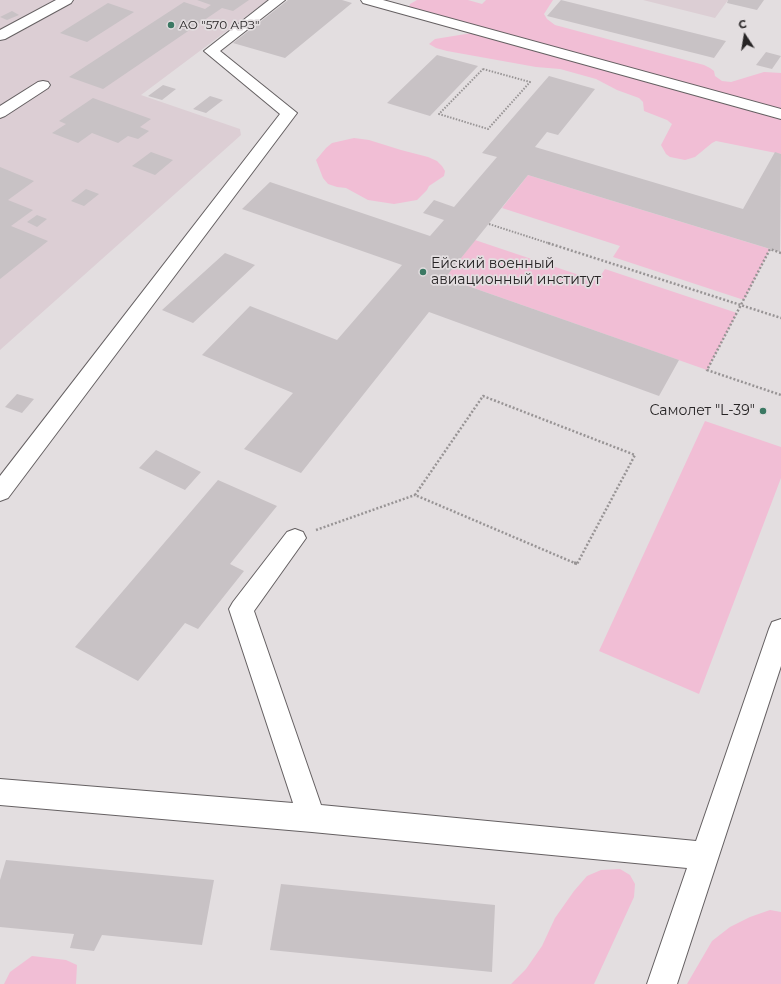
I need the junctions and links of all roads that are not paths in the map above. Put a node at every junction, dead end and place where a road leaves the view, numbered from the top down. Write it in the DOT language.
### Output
graph roads {
  1 [pos="66,0"];
  2 [pos="278,0"];
  3 [pos="368,0"];
  4 [pos="0,36"];
  5 [pos="43,85"];
  6 [pos="0,113"];
  7 [pos="781,114"];
  8 [pos="0,492"];
  9 [pos="295,538"];
  10 [pos="781,629"];
  11 [pos="0,792"];
  12 [pos="312,818"];
  13 [pos="705,856"];
  14 [pos="662,984"];
  1 -- 4 [label="street"];
  2 -- 8 [label="street"];
  3 -- 7 [label="street"];
  5 -- 6 [label="street"];
  9 -- 12 [label="street"];
  10 -- 13 [label="street"];
  11 -- 12 [label="street"];
  12 -- 13 [label="street"];
  13 -- 14 [label="street"];
}
